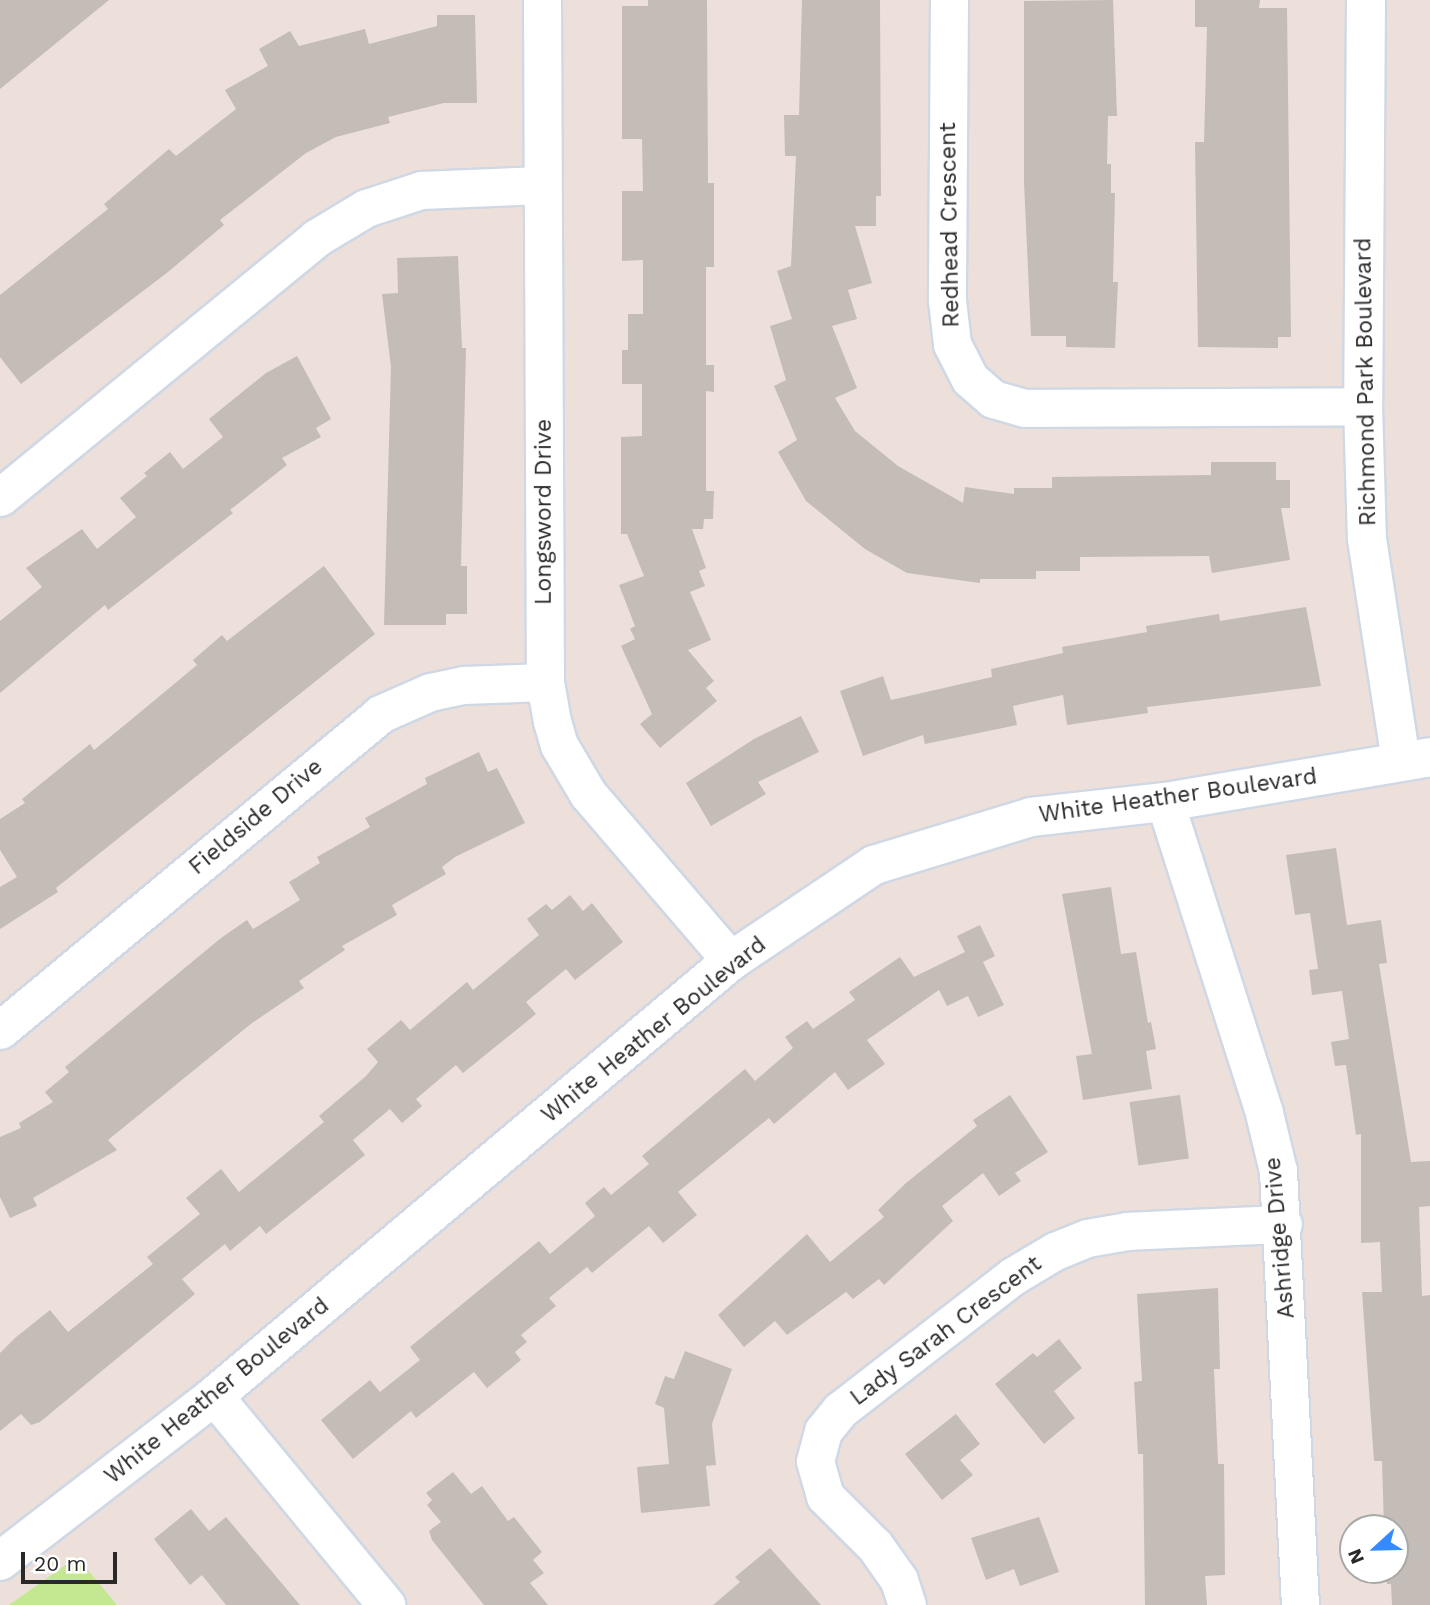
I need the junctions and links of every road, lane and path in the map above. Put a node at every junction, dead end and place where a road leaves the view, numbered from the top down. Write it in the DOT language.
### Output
graph roads {
  1 [pos="542,0"];
  2 [pos="949,0"];
  3 [pos="1366,0"];
  4 [pos="541,185"];
  5 [pos="1363,405"];
  6 [pos="0,497"];
  7 [pos="545,682"];
  8 [pos="1415,759"];
  9 [pos="1165,802"];
  10 [pos="731,961"];
  11 [pos="0,1030"];
  12 [pos="1283,1224"];
  13 [pos="214,1396"];
  14 [pos="0,1561"];
  15 [pos="386,1605"];
  16 [pos="907,1605"];
  17 [pos="1300,1605"];
  1 -- 4 [label="street, Longsword Drive"];
  2 -- 5 [label="street, Redhead Crescent"];
  3 -- 5 [label="street, Richmond Park Boulevard"];
  4 -- 6 [label="street"];
  4 -- 7 [label="street, Longsword Drive"];
  5 -- 8 [label="street, Richmond Park Boulevard"];
  7 -- 10 [label="street, Longsword Drive"];
  7 -- 11 [label="street, Fieldside Drive"];
  8 -- 9 [label="street, White Heather Boulevard"];
  9 -- 10 [label="street, White Heather Boulevard"];
  9 -- 12 [label="street, Ashridge Drive"];
  10 -- 13 [label="street, White Heather Boulevard"];
  12 -- 16 [label="street, Lady Sarah Crescent"];
  12 -- 17 [label="street, Ashridge Drive"];
  13 -- 14 [label="street, White Heather Boulevard"];
  13 -- 15 [label="street"];
}
